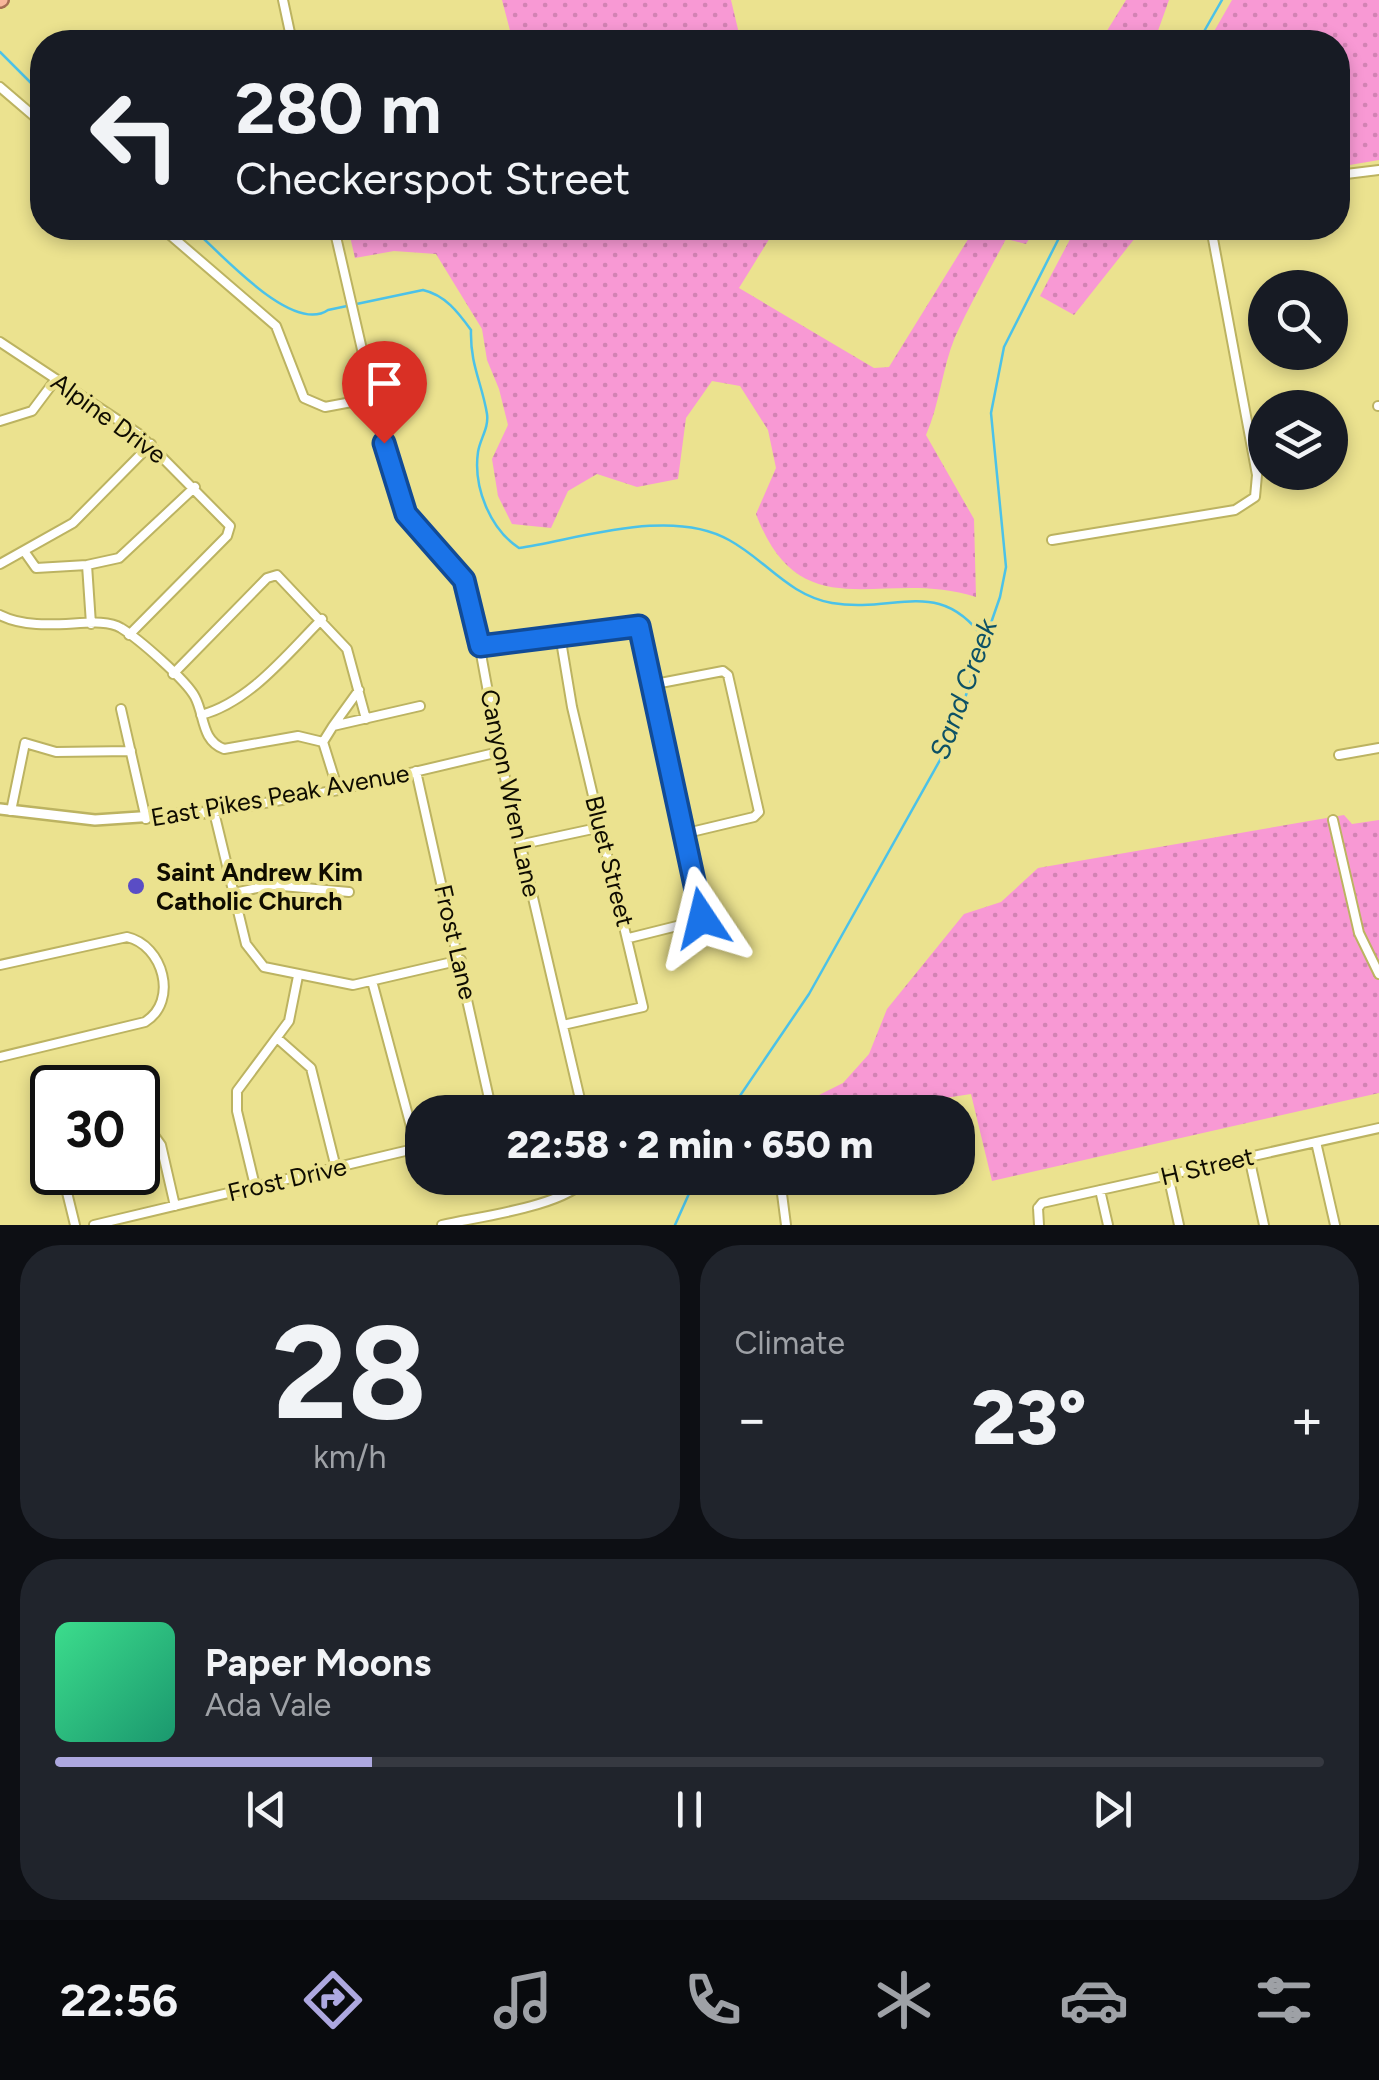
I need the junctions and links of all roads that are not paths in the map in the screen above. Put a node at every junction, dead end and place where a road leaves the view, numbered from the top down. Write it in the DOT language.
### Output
graph roads {
  1 [pos="283,0"];
  2 [pos="289,30"];
  3 [pos="0,87"];
  4 [pos="30,113"];
  5 [pos="1379,170"];
  6 [pos="1350,174"];
  7 [pos="176,240"];
  8 [pos="337,240"];
  9 [pos="1213,240"];
  10 [pos="0,342"];
  11 [pos="56,379"];
  12 [pos="373,398"];
  13 [pos="0,421"];
  14 [pos="151,444"];
  15 [pos="195,487"];
  16 [pos="1052,540"];
  17 [pos="24,551"];
  18 [pos="0,564"];
  19 [pos="87,566"];
  20 [pos="0,615"];
  21 [pos="322,620"];
  22 [pos="90,624"];
  23 [pos="130,635"];
  24 [pos="560,635"];
  25 [pos="480,646"];
  26 [pos="173,674"];
  27 [pos="650,686"];
  28 [pos="359,690"];
  29 [pos="420,706"];
  30 [pos="121,709"];
  31 [pos="201,715"];
  32 [pos="366,719"];
  33 [pos="333,726"];
  34 [pos="323,742"];
  35 [pos="1379,748"];
  36 [pos="132,751"];
  37 [pos="500,752"];
  38 [pos="1339,755"];
  39 [pos="416,771"];
  40 [pos="338,790"];
  41 [pos="6,810"];
  42 [pos="214,812"];
  43 [pos="146,820"];
  44 [pos="1333,820"];
  45 [pos="602,827"];
  46 [pos="687,833"];
  47 [pos="523,844"];
  48 [pos="349,892"];
  49 [pos="234,893"];
  50 [pos="629,938"];
  51 [pos="461,960"];
  52 [pos="0,965"];
  53 [pos="1379,974"];
  54 [pos="298,976"];
  55 [pos="372,981"];
  56 [pos="563,1025"];
  57 [pos="277,1038"];
  58 [pos="0,1057"];
  59 [pos="489,1095"];
  60 [pos="579,1095"];
  61 [pos="405,1096"];
  62 [pos="1379,1128"];
  63 [pos="1316,1142"];
  64 [pos="160,1144"];
  65 [pos="405,1152"];
  66 [pos="1249,1157"];
  67 [pos="336,1168"];
  68 [pos="1168,1176"];
  69 [pos="255,1186"];
  70 [pos="1100,1190"];
  71 [pos="68,1195"];
  72 [pos="564,1195"];
  73 [pos="782,1195"];
  74 [pos="176,1206"];
  75 [pos="483,1220"];
  76 [pos="124,1222"];
  77 [pos="75,1225"];
  78 [pos="94,1225"];
  79 [pos="442,1225"];
  80 [pos="786,1225"];
  81 [pos="1039,1225"];
  82 [pos="1108,1225"];
  83 [pos="1179,1225"];
  84 [pos="1264,1225"];
  85 [pos="1335,1225"];
  1 -- 2 [label="street"];
  3 -- 4 [label="street"];
  5 -- 6 [label="street"];
  7 -- 12 [label="street"];
  8 -- 12 [label="street, Canyon Wren Lane"];
  9 -- 16 [label="street"];
  10 -- 11 [label="street, Alpine Drive"];
  11 -- 13 [label="street"];
  11 -- 14 [label="street, Alpine Drive"];
  12 -- 25 [label="street, Canyon Wren Lane"];
  14 -- 15 [label="street, Alpine Drive"];
  14 -- 17 [label="street"];
  15 -- 19 [label="street"];
  15 -- 23 [label="street, Alpine Drive"];
  17 -- 18 [label="street"];
  17 -- 19 [label="street"];
  19 -- 22 [label="street"];
  20 -- 22 [label="street"];
  21 -- 26 [label="street"];
  21 -- 28 [label="street"];
  21 -- 31 [label="street"];
  22 -- 23 [label="street"];
  23 -- 26 [label="street"];
  24 -- 25 [label="street"];
  24 -- 27 [label="street"];
  24 -- 45 [label="street, Bluet Street"];
  25 -- 37 [label="street, Canyon Wren Lane"];
  26 -- 31 [label="street"];
  27 -- 46 [label="street"];
  27 -- 46 [label="street"];
  28 -- 32 [label="street"];
  28 -- 33 [label="street"];
  29 -- 32 [label="street"];
  30 -- 36 [label="street"];
  31 -- 34 [label="street"];
  32 -- 33 [label="street"];
  33 -- 34 [label="street"];
  34 -- 40 [label="street"];
  35 -- 38 [label="street"];
  36 -- 41 [label="street"];
  36 -- 43 [label="street"];
  37 -- 39 [label="street, East Pikes Peak Avenue"];
  37 -- 47 [label="street, Canyon Wren Lane"];
  39 -- 40 [label="street, East Pikes Peak Avenue"];
  39 -- 51 [label="street, Frost Lane"];
  40 -- 42 [label="street, East Pikes Peak Avenue"];
  41 -- 43 [label="street, East Pikes Peak Avenue"];
  42 -- 43 [label="street, East Pikes Peak Avenue"];
  42 -- 49 [label="street"];
  44 -- 53 [label="street"];
  45 -- 47 [label="street"];
  45 -- 50 [label="street, Bluet Street"];
  46 -- 50 [label="street"];
  47 -- 56 [label="street, Canyon Wren Lane"];
  48 -- 49 [label="street"];
  49 -- 54 [label="street"];
  50 -- 56 [label="street, Bluet Street"];
  51 -- 55 [label="street"];
  51 -- 59 [label="street, Frost Lane"];
  52 -- 58 [label="street"];
  54 -- 55 [label="street"];
  54 -- 57 [label="street"];
  55 -- 61 [label="street"];
  56 -- 60 [label="street, Canyon Wren Lane"];
  57 -- 67 [label="street"];
  57 -- 69 [label="street"];
  62 -- 63 [label="street, H Street"];
  63 -- 66 [label="street, H Street"];
  63 -- 85 [label="street"];
  64 -- 74 [label="street"];
  65 -- 67 [label="street, Frost Drive"];
  66 -- 68 [label="street, H Street"];
  66 -- 84 [label="street"];
  67 -- 69 [label="street, Frost Drive"];
  68 -- 70 [label="street, H Street"];
  68 -- 83 [label="street"];
  69 -- 74 [label="street, Frost Drive"];
  70 -- 81 [label="street, H Street"];
  70 -- 82 [label="street"];
  71 -- 77 [label="street"];
  72 -- 75 [label="street"];
  73 -- 80 [label="street"];
  74 -- 76 [label="street, Frost Drive"];
  75 -- 79 [label="street"];
  76 -- 78 [label="street, Frost Drive"];
}
